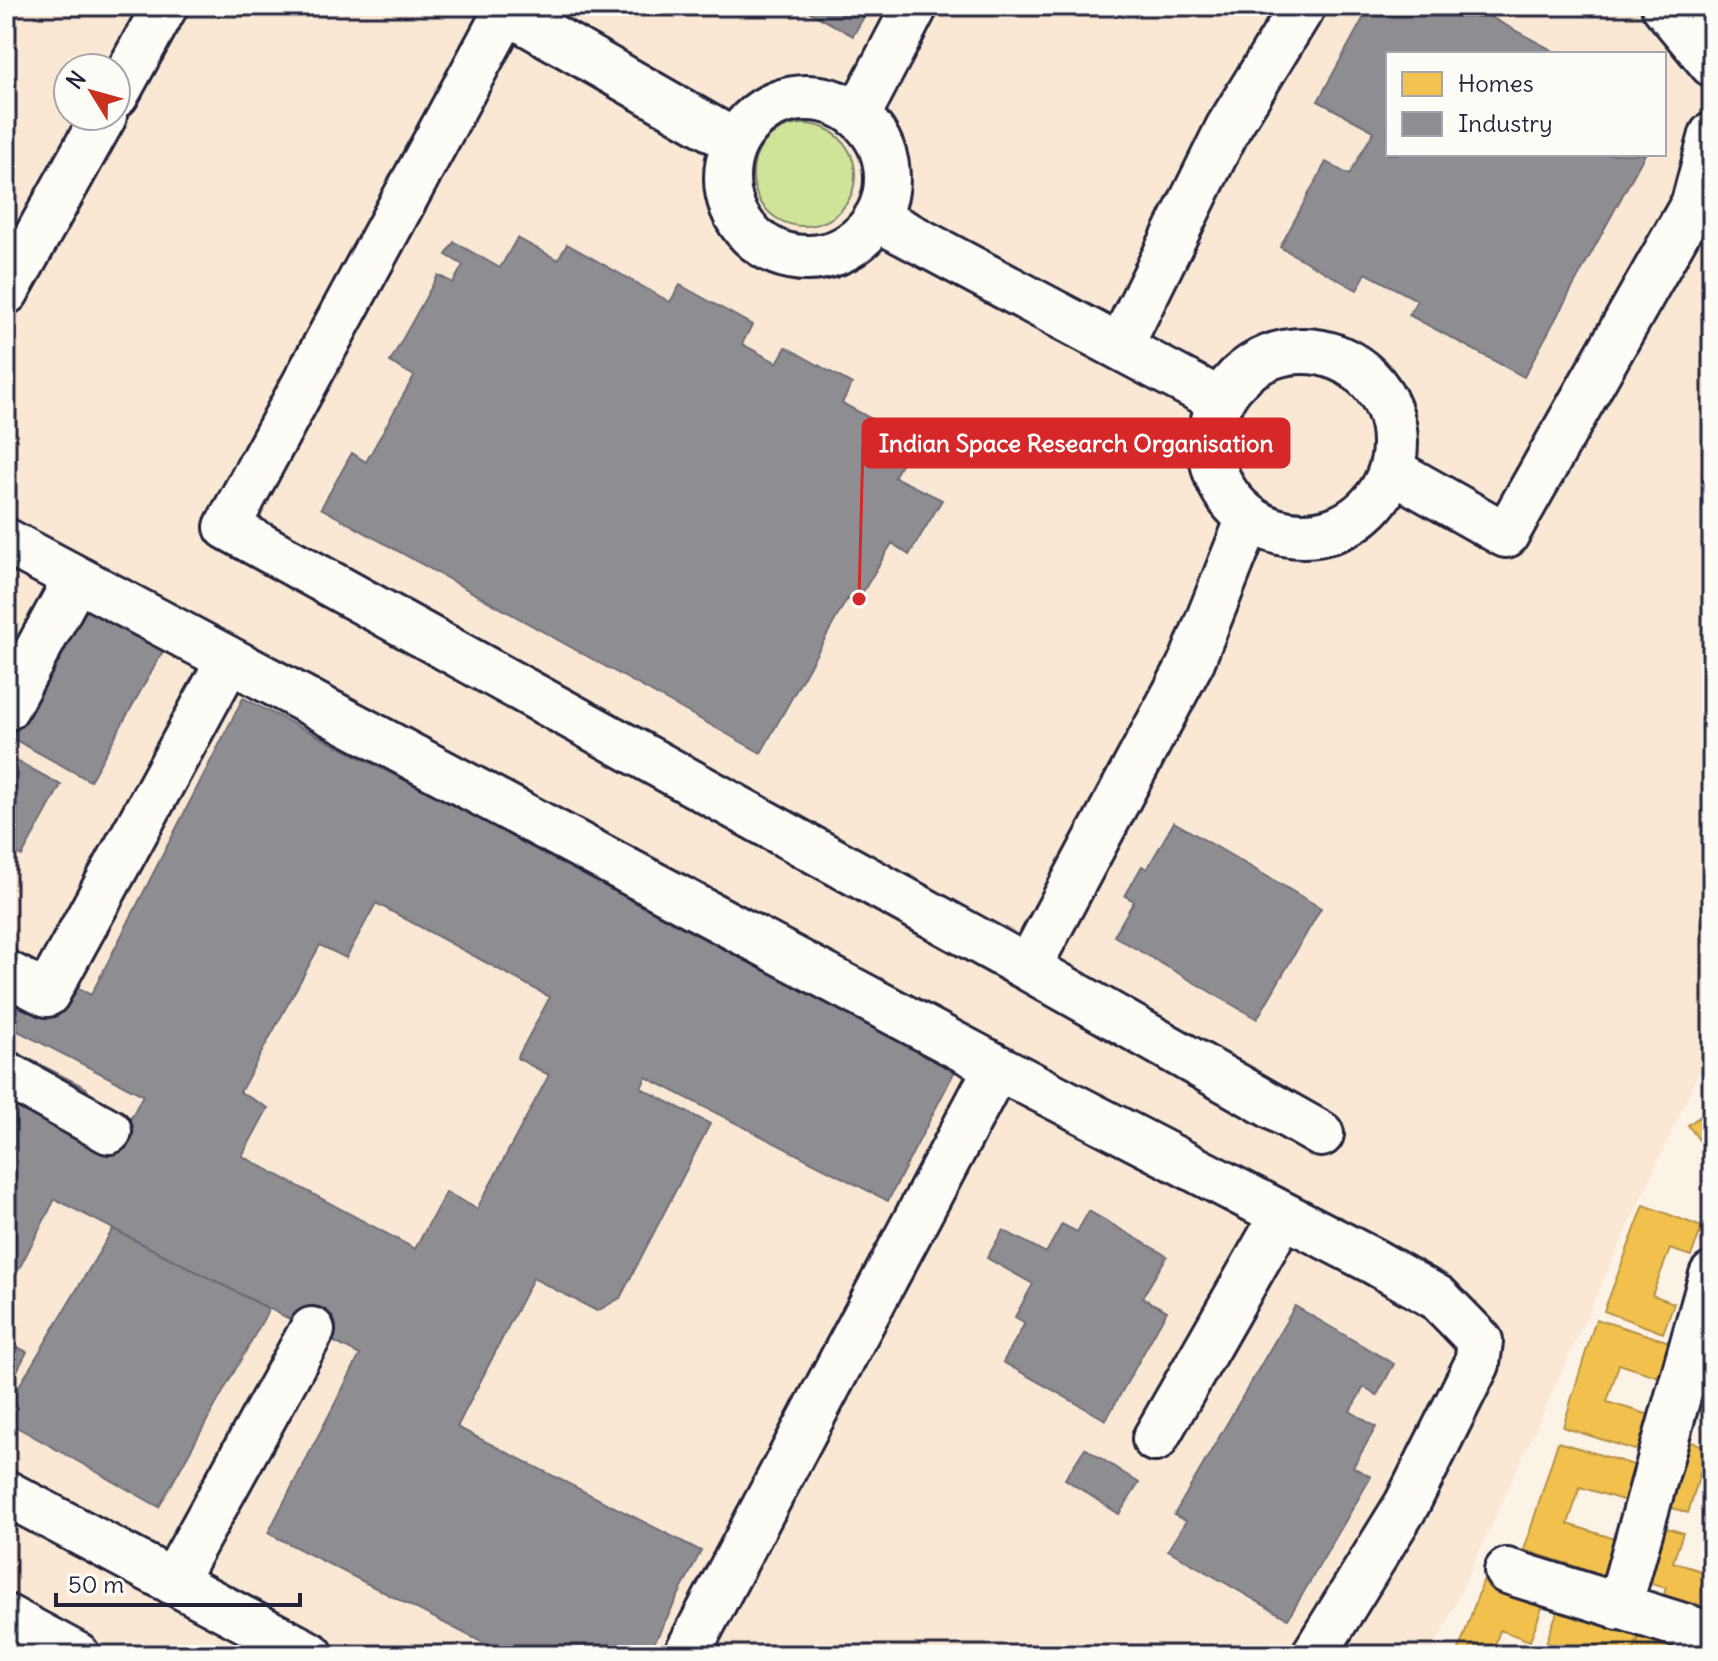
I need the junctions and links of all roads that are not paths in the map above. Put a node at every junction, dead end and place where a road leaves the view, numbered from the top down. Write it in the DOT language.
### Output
graph roads {
  1 [pos="165,6"];
  2 [pos="915,6"];
  3 [pos="1303,6"];
  4 [pos="1664,6"];
  5 [pos="505,8"];
  6 [pos="1712,64"];
  7 [pos="132,66"];
  8 [pos="858,115"];
  9 [pos="95,132"];
  10 [pos="1712,135"];
  11 [pos="735,142"];
  12 [pos="876,218"];
  13 [pos="6,292"];
  14 [pos="1120,347"];
  15 [pos="1221,401"];
  16 [pos="1391,470"];
  17 [pos="1249,518"];
  18 [pos="6,541"];
  19 [pos="76,579"];
  20 [pos="229,660"];
  21 [pos="6,708"];
  22 [pos="1028,968"];
  23 [pos="6,973"];
  24 [pos="997,1067"];
  25 [pos="6,1074"];
  26 [pos="109,1131"];
  27 [pos="1321,1134"];
  28 [pos="1283,1215"];
  29 [pos="1712,1275"];
  30 [pos="312,1330"];
  31 [pos="1155,1439"];
  32 [pos="6,1493"];
  33 [pos="1507,1571"];
  34 [pos="173,1582"];
  35 [pos="1619,1607"];
  36 [pos="6,1617"];
  37 [pos="1712,1635"];
  38 [pos="77,1655"];
  39 [pos="311,1655"];
  40 [pos="686,1655"];
  41 [pos="1314,1655"];
  1 -- 7 [label="street"];
  2 -- 8 [label="street"];
  3 -- 14 [label="street"];
  4 -- 6 [label="street"];
  5 -- 11 [label="street"];
  5 -- 22 [label="street"];
  8 -- 11 [label="street"];
  8 -- 12 [label="street"];
  9 -- 13 [label="street"];
  10 -- 16 [label="street"];
  11 -- 12 [label="street"];
  12 -- 14 [label="street"];
  14 -- 15 [label="street"];
  15 -- 16 [label="street"];
  15 -- 17 [label="street"];
  16 -- 17 [label="street"];
  17 -- 22 [label="street"];
  18 -- 19 [label="street"];
  19 -- 20 [label="street"];
  19 -- 21 [label="street"];
  20 -- 23 [label="street"];
  20 -- 24 [label="street"];
  22 -- 27 [label="street"];
  24 -- 28 [label="street"];
  24 -- 40 [label="street"];
  25 -- 26 [label="street"];
  28 -- 31 [label="street"];
  28 -- 41 [label="street"];
  29 -- 35 [label="street"];
  30 -- 34 [label="street"];
  32 -- 34 [label="street"];
  33 -- 35 [label="street"];
  34 -- 39 [label="street"];
  35 -- 37 [label="street"];
  36 -- 38 [label="street"];
}
